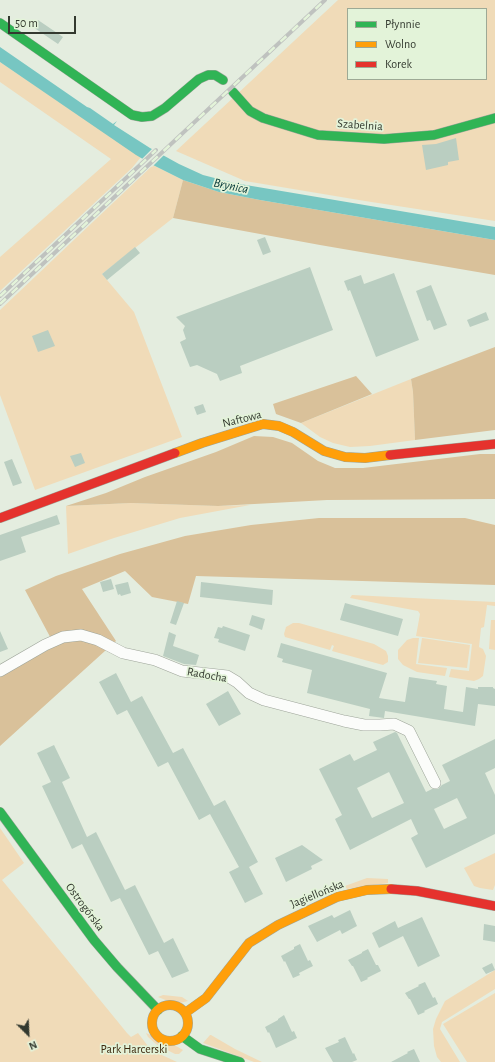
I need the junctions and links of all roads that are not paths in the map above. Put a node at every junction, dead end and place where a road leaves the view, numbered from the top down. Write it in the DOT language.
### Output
graph roads {
  1 [pos="0,23"];
  2 [pos="224,80"];
  3 [pos="232,92"];
  4 [pos="495,118"];
  5 [pos="495,444"];
  6 [pos="0,518"];
  7 [pos="0,672"];
  8 [pos="435,783"];
  9 [pos="0,812"];
  10 [pos="495,906"];
  11 [pos="158,1010"];
  12 [pos="185,1013"];
  13 [pos="182,1036"];
  14 [pos="240,1062"];
  1 -- 2 [label="street"];
  3 -- 4 [label="street, Szabelnia"];
  5 -- 6 [label="street, Naftowa"];
  7 -- 8 [label="street, Radocha"];
  9 -- 11 [label="street, Ostrogórska"];
  10 -- 12 [label="street, Jagiellońska"];
  11 -- 12 [label="street"];
  11 -- 13 [label="street"];
  12 -- 13 [label="street"];
  13 -- 14 [label="street"];
}
